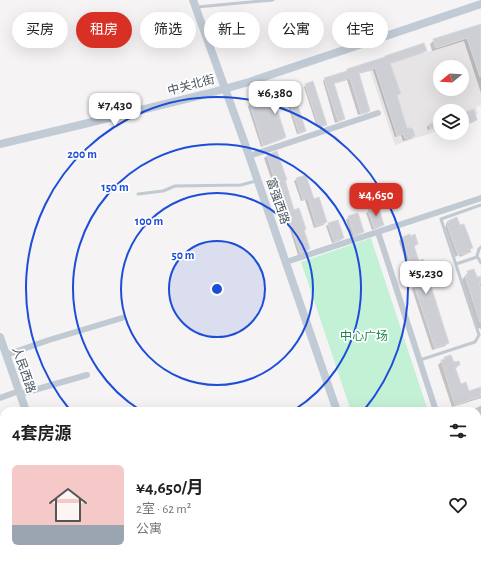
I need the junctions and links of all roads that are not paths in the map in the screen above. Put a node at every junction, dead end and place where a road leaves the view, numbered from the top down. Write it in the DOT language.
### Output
graph roads {
  1 [pos="273,0"];
  2 [pos="194,3"];
  3 [pos="481,4"];
  4 [pos="225,89"];
  5 [pos="378,113"];
  6 [pos="0,144"];
  7 [pos="249,156"];
  8 [pos="258,181"];
  9 [pos="138,194"];
  10 [pos="481,198"];
  11 [pos="481,205"];
  12 [pos="378,232"];
  13 [pos="481,247"];
  14 [pos="478,257"];
  15 [pos="286,262"];
  16 [pos="481,263"];
  17 [pos="456,264"];
  18 [pos="122,318"];
  19 [pos="0,337"];
  20 [pos="6,354"];
  21 [pos="420,360"];
  22 [pos="87,376"];
  23 [pos="19,393"];
  24 [pos="0,398"];
  25 [pos="24,407"];
  26 [pos="336,407"];
  27 [pos="435,407"];
  1 -- 2 [label="lane"];
  2 -- 4 [label="street, 富强西路"];
  3 -- 4 [label="street, 中关北街"];
  4 -- 6 [label="street, 中关北街"];
  4 -- 7 [label="street, 富强西路"];
  5 -- 7 [label="street"];
  7 -- 8 [label="street, 富强西路"];
  8 -- 9 [label="lane"];
  8 -- 15 [label="street, 富强西路"];
  10 -- 12 [label="street"];
  11 -- 17 [label="lane"];
  12 -- 15 [label="street"];
  12 -- 21 [label="street"];
  13 -- 14 [label="lane"];
  14 -- 16 [label="lane"];
  14 -- 17 [label="lane"];
  15 -- 26 [label="street, 富强西路"];
  17 -- 21 [label="lane"];
  18 -- 20 [label="street"];
  19 -- 20 [label="street, 人民西路"];
  20 -- 23 [label="street, 人民西路"];
  21 -- 27 [label="street"];
  22 -- 23 [label="street"];
  23 -- 24 [label="street"];
  23 -- 25 [label="street, 人民西路"];
}
